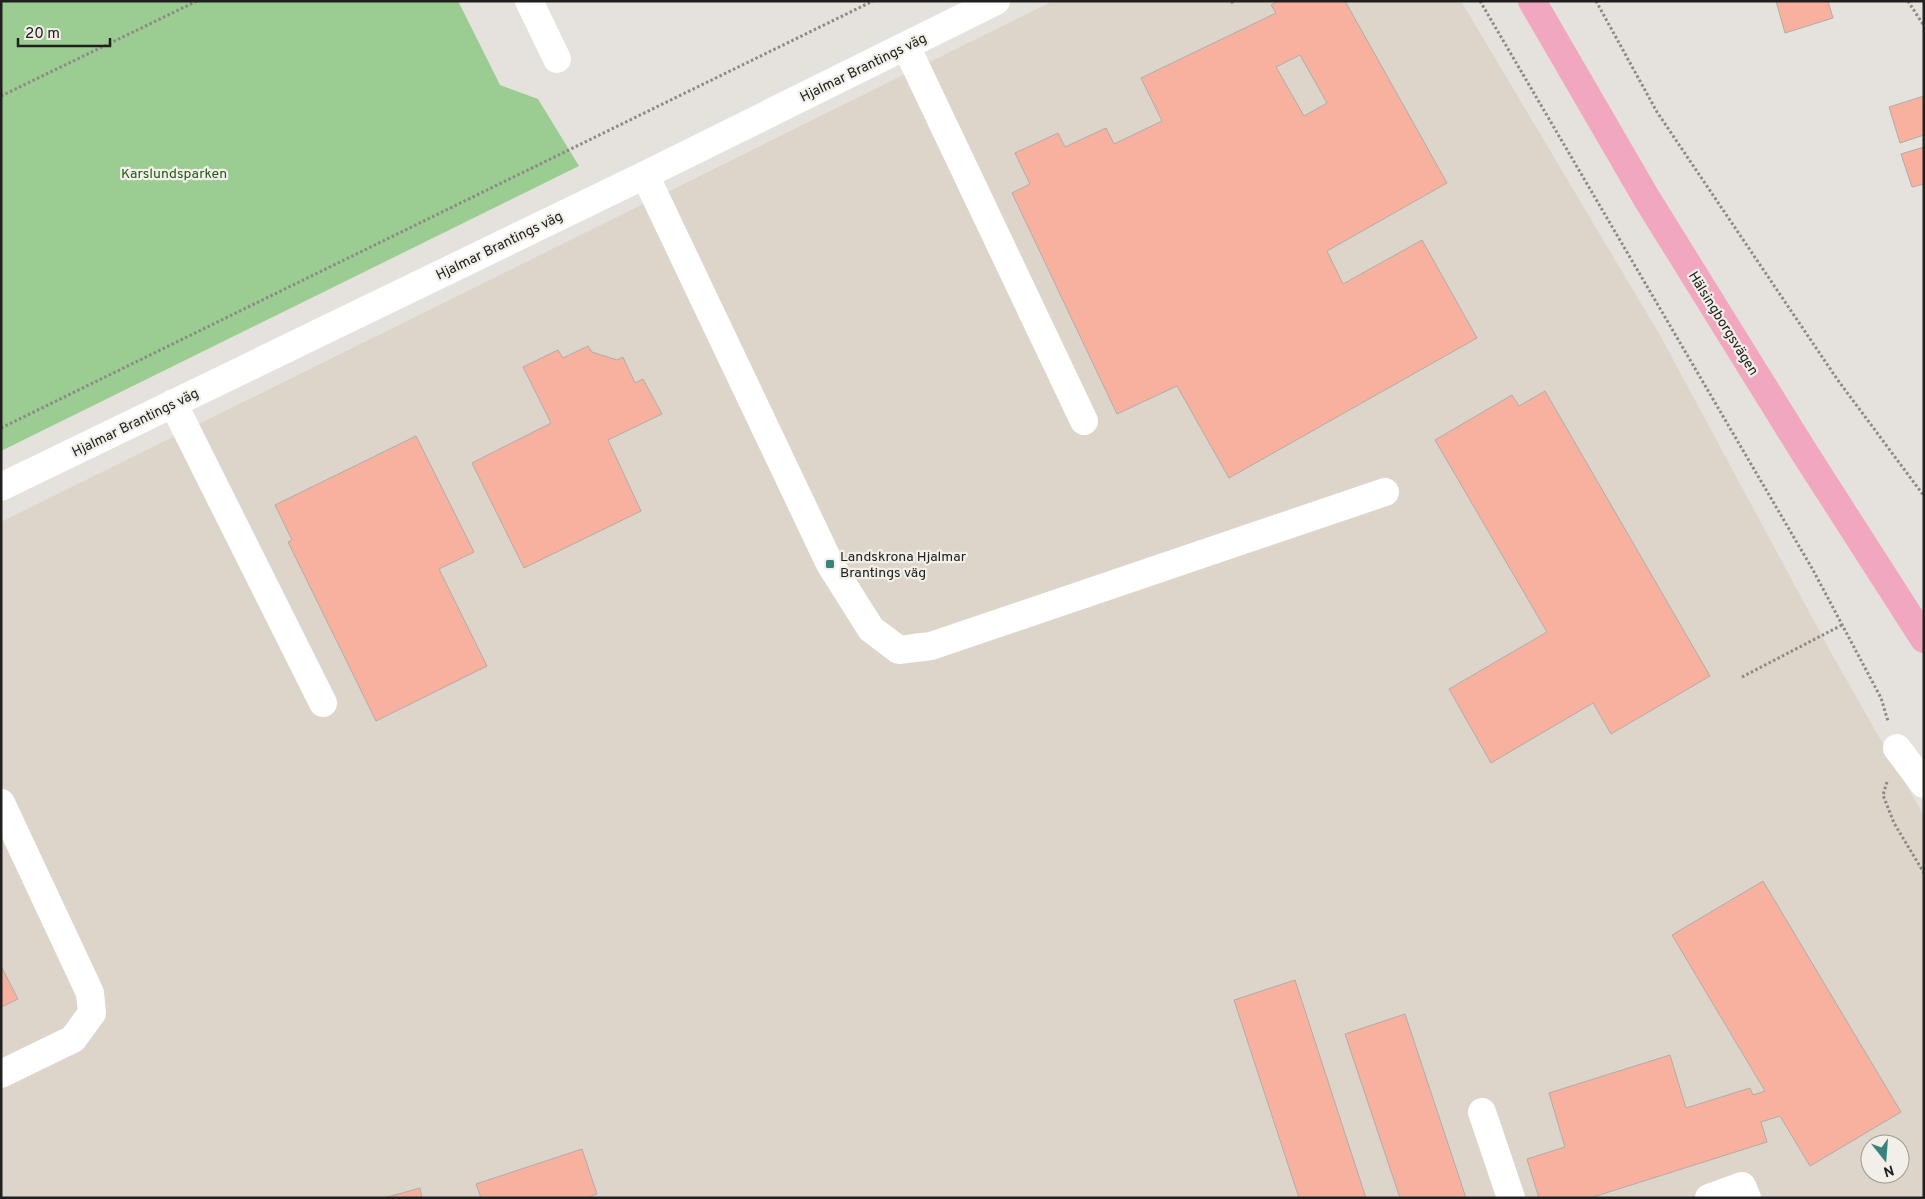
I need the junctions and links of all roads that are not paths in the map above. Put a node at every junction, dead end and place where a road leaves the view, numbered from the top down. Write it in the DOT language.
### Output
graph roads {
  1 [pos="529,1"];
  2 [pos="996,1"];
  3 [pos="1532,1"];
  4 [pos="906,46"];
  5 [pos="557,59"];
  6 [pos="645,175"];
  7 [pos="173,403"];
  8 [pos="1084,421"];
  9 [pos="1,487"];
  10 [pos="1385,492"];
  11 [pos="1924,639"];
  12 [pos="323,703"];
  13 [pos="1897,748"];
  14 [pos="1924,784"];
  15 [pos="1,803"];
  16 [pos="1,1074"];
  17 [pos="1482,1112"];
  18 [pos="1511,1198"];
  19 [pos="1708,1198"];
  20 [pos="1747,1198"];
  1 -- 5 [label="street"];
  2 -- 4 [label="street, Hjalmar Brantings väg"];
  3 -- 11 [label="main road, Hälsingborgsvägen"];
  4 -- 6 [label="street, Hjalmar Brantings väg"];
  4 -- 8 [label="street"];
  6 -- 7 [label="street, Hjalmar Brantings väg"];
  6 -- 10 [label="street"];
  7 -- 9 [label="street, Hjalmar Brantings väg"];
  7 -- 12 [label="street"];
  13 -- 14 [label="street"];
  15 -- 16 [label="street"];
  17 -- 18 [label="street"];
  19 -- 20 [label="street"];
}
